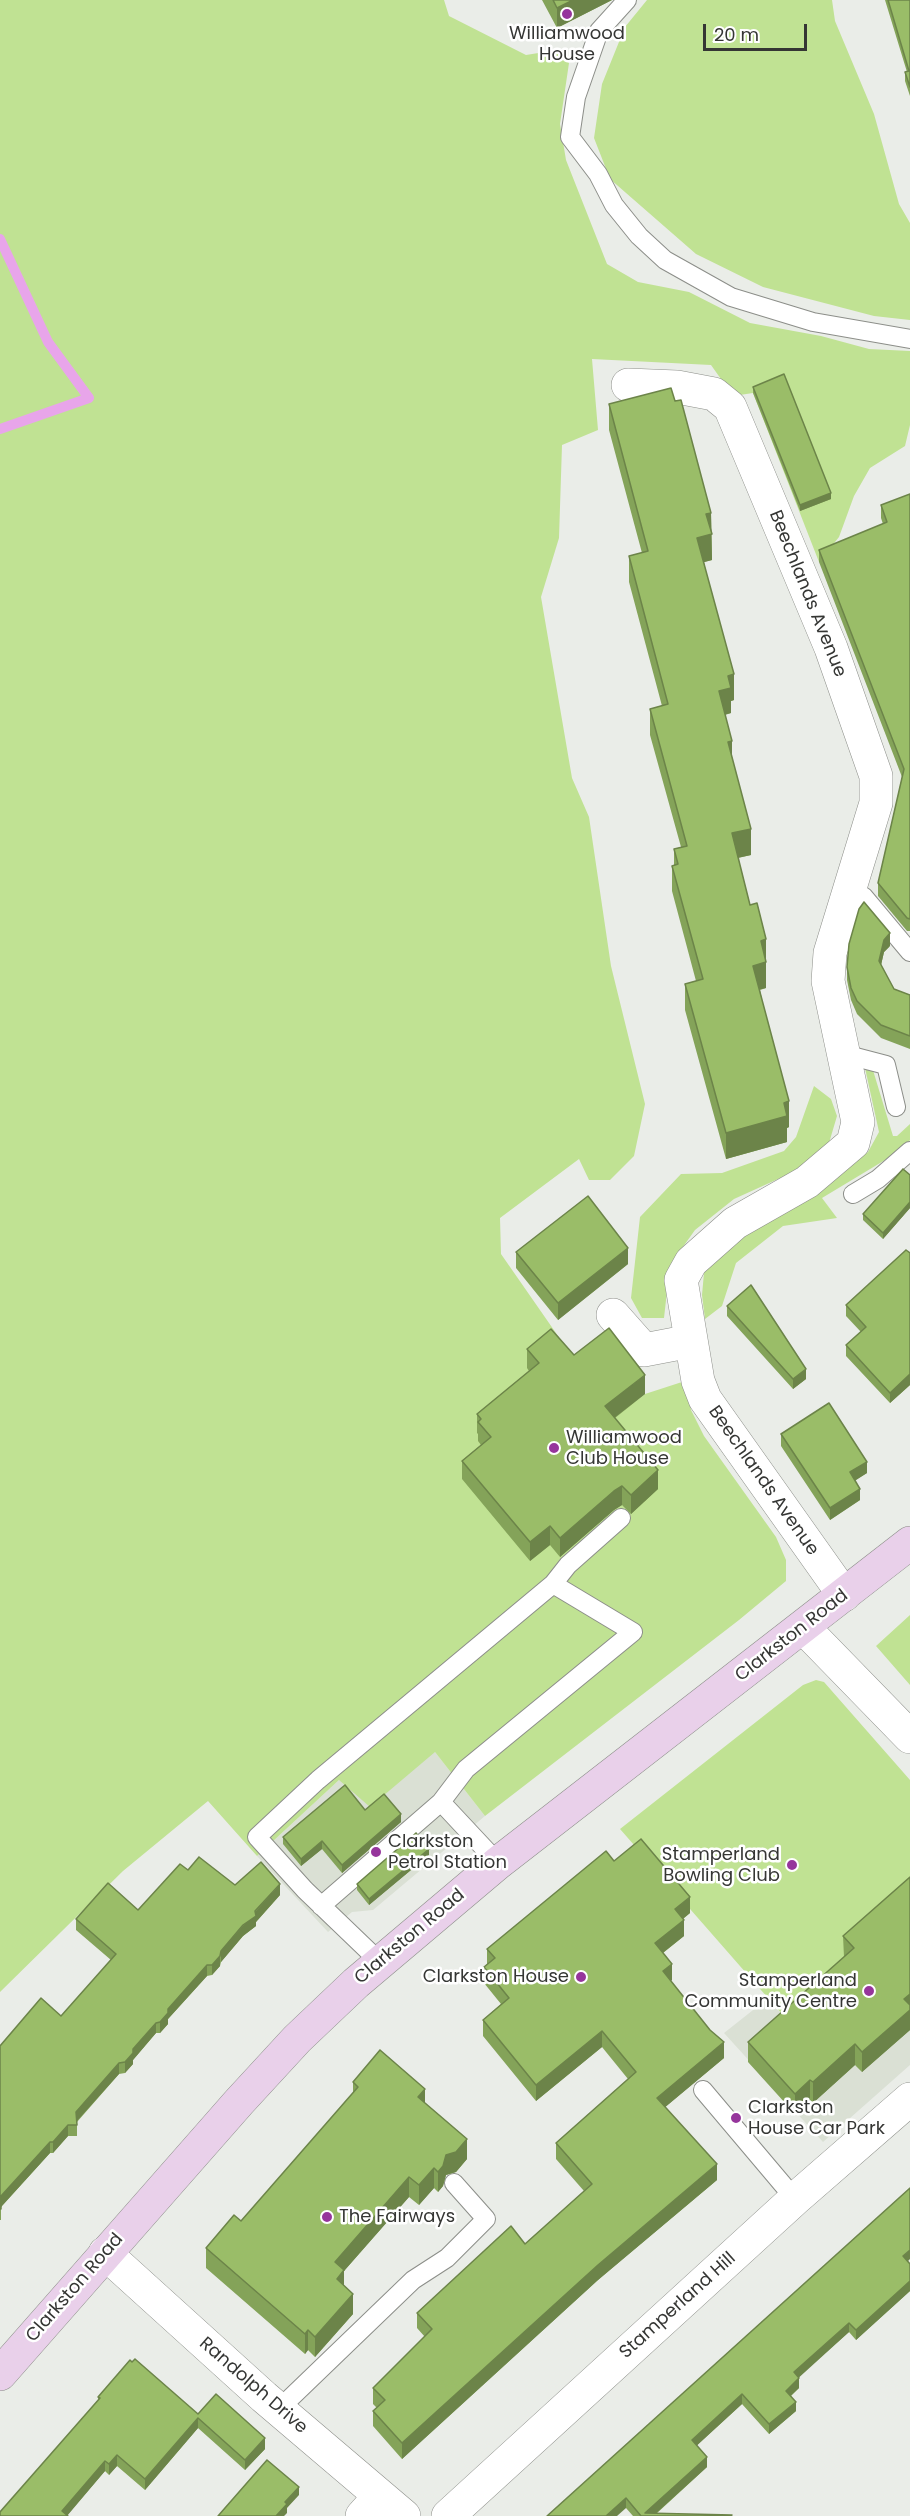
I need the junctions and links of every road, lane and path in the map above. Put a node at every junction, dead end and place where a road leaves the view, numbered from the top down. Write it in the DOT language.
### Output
graph roads {
  1 [pos="627,0"];
  2 [pos="910,339"];
  3 [pos="628,385"];
  4 [pos="851,888"];
  5 [pos="910,952"];
  6 [pos="844,1054"];
  7 [pos="896,1107"];
  8 [pos="910,1151"];
  9 [pos="853,1194"];
  10 [pos="613,1315"];
  11 [pos="691,1341"];
  12 [pos="621,1518"];
  13 [pos="910,1543"];
  14 [pos="553,1584"];
  15 [pos="844,1595"];
  16 [pos="803,1627"];
  17 [pos="910,1737"];
  18 [pos="441,1802"];
  19 [pos="498,1863"];
  20 [pos="321,1906"];
  21 [pos="381,1963"];
  22 [pos="703,2090"];
  23 [pos="910,2099"];
  24 [pos="454,2183"];
  25 [pos="795,2199"];
  26 [pos="105,2253"];
  27 [pos="0,2374"];
  28 [pos="279,2409"];
  29 [pos="382,2509"];
  30 [pos="448,2516"];
  1 -- 2 [label="lane"];
  3 -- 4 [label="street, Beechlands Avenue"];
  4 -- 5 [label="lane"];
  4 -- 6 [label="street, Beechlands Avenue"];
  6 -- 7 [label="lane"];
  6 -- 11 [label="street, Beechlands Avenue"];
  8 -- 9 [label="lane"];
  10 -- 11 [label="street"];
  11 -- 15 [label="street, Beechlands Avenue"];
  12 -- 14 [label="lane"];
  13 -- 15 [label="main road, Clarkston Road"];
  14 -- 18 [label="lane"];
  14 -- 20 [label="lane"];
  15 -- 16 [label="main road, Clarkston Road"];
  16 -- 17 [label="street"];
  16 -- 19 [label="main road, Clarkston Road"];
  18 -- 19 [label="lane"];
  18 -- 20 [label="lane"];
  19 -- 21 [label="main road, Clarkston Road"];
  20 -- 21 [label="lane"];
  21 -- 26 [label="main road, Clarkston Road"];
  22 -- 25 [label="lane"];
  23 -- 25 [label="street, Stamperland Hill"];
  24 -- 28 [label="lane"];
  25 -- 30 [label="street, Stamperland Hill"];
  26 -- 27 [label="main road, Clarkston Road"];
  26 -- 28 [label="street, Randolph Drive"];
  28 -- 29 [label="street, Randolph Drive"];
}
